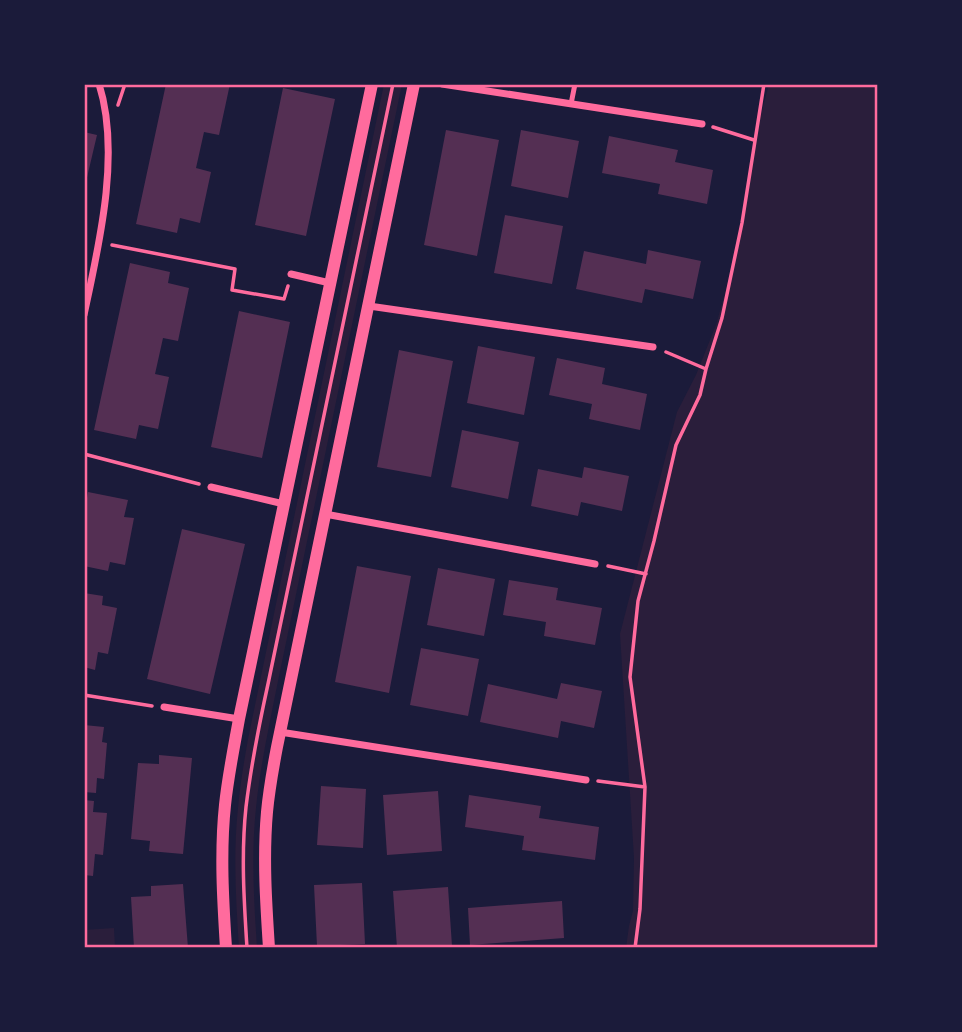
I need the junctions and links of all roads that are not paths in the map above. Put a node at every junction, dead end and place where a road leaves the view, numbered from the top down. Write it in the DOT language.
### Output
graph roads {
  1 [pos="99,84"];
  2 [pos="372,84"];
  3 [pos="414,84"];
  4 [pos="442,84"];
  5 [pos="575,84"];
  6 [pos="571,104"];
  7 [pos="702,124"];
  8 [pos="291,274"];
  9 [pos="330,283"];
  10 [pos="369,306"];
  11 [pos="84,315"];
  12 [pos="653,346"];
  13 [pos="211,487"];
  14 [pos="284,504"];
  15 [pos="325,514"];
  16 [pos="595,564"];
  17 [pos="164,708"];
  18 [pos="239,719"];
  19 [pos="280,732"];
  20 [pos="586,780"];
  21 [pos="226,948"];
  22 [pos="269,948"];
  1 -- 11 [label="street"];
  2 -- 9 [label="street"];
  3 -- 10 [label="street"];
  4 -- 6 [label="street"];
  5 -- 6 [label="lane"];
  6 -- 7 [label="street"];
  8 -- 9 [label="street"];
  9 -- 14 [label="street"];
  10 -- 12 [label="street"];
  10 -- 15 [label="street"];
  13 -- 14 [label="street"];
  14 -- 18 [label="street"];
  15 -- 16 [label="street"];
  15 -- 19 [label="street"];
  17 -- 18 [label="street"];
  18 -- 21 [label="street"];
  19 -- 20 [label="street"];
  19 -- 22 [label="street"];
}
